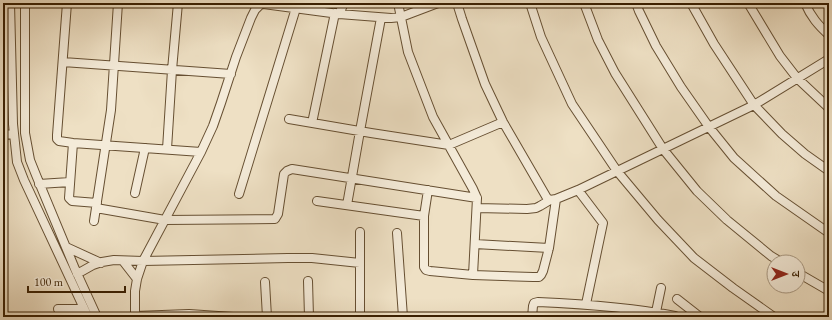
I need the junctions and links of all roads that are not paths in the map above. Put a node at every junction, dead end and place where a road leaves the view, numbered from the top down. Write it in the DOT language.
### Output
graph roads {
  1 [pos="10,3"];
  2 [pos="24,3"];
  3 [pos="67,3"];
  4 [pos="118,3"];
  5 [pos="178,3"];
  6 [pos="259,3"];
  7 [pos="344,3"];
  8 [pos="398,3"];
  9 [pos="438,3"];
  10 [pos="457,3"];
  11 [pos="530,3"];
  12 [pos="584,3"];
  13 [pos="636,3"];
  14 [pos="692,3"];
  15 [pos="748,3"];
  16 [pos="805,3"];
  17 [pos="296,8"];
  18 [pos="337,14"];
  19 [pos="401,17"];
  20 [pos="381,18"];
  21 [pos="829,35"];
  22 [pos="829,59"];
  23 [pos="63,62"];
  24 [pos="114,66"];
  25 [pos="172,70"];
  26 [pos="231,74"];
  27 [pos="797,78"];
  28 [pos="754,105"];
  29 [pos="829,108"];
  30 [pos="289,119"];
  31 [pos="503,122"];
  32 [pos="312,123"];
  33 [pos="709,127"];
  34 [pos="360,132"];
  35 [pos="14,134"];
  36 [pos="3,135"];
  37 [pos="73,143"];
  38 [pos="106,145"];
  39 [pos="449,145"];
  40 [pos="145,148"];
  41 [pos="167,149"];
  42 [pos="663,149"];
  43 [pos="201,152"];
  44 [pos="30,160"];
  45 [pos="18,164"];
  46 [pos="617,171"];
  47 [pos="829,171"];
  48 [pos="36,175"];
  49 [pos="352,178"];
  50 [pos="24,180"];
  51 [pos="70,182"];
  52 [pos="39,184"];
  53 [pos="428,190"];
  54 [pos="578,190"];
  55 [pos="135,193"];
  56 [pos="239,194"];
  57 [pos="477,198"];
  58 [pos="553,200"];
  59 [pos="317,201"];
  60 [pos="347,205"];
  61 [pos="96,206"];
  62 [pos="477,208"];
  63 [pos="424,216"];
  64 [pos="165,220"];
  65 [pos="94,221"];
  66 [pos="360,232"];
  67 [pos="397,233"];
  68 [pos="829,233"];
  69 [pos="475,244"];
  70 [pos="66,247"];
  71 [pos="548,248"];
  72 [pos="769,254"];
  73 [pos="124,261"];
  74 [pos="143,261"];
  75 [pos="101,263"];
  76 [pos="360,263"];
  77 [pos="77,274"];
  78 [pos="473,275"];
  79 [pos="806,278"];
  80 [pos="137,279"];
  81 [pos="308,281"];
  82 [pos="265,282"];
  83 [pos="661,288"];
  84 [pos="829,291"];
  85 [pos="586,304"];
  86 [pos="58,309"];
  87 [pos="656,312"];
  88 [pos="86,313"];
  89 [pos="135,316"];
  90 [pos="675,316"];
  91 [pos="97,317"];
  92 [pos="233,317"];
  93 [pos="267,317"];
  94 [pos="309,317"];
  95 [pos="360,317"];
  96 [pos="403,317"];
  97 [pos="532,317"];
  98 [pos="700,317"];
  99 [pos="774,317"];
  1 -- 35 [label="street"];
  2 -- 44 [label="street"];
  3 -- 23 [label="street"];
  4 -- 24 [label="street"];
  5 -- 25 [label="street"];
  6 -- 17 [label="street"];
  6 -- 26 [label="street"];
  7 -- 18 [label="street"];
  8 -- 19 [label="street"];
  9 -- 19 [label="street"];
  10 -- 31 [label="street"];
  11 -- 46 [label="street"];
  12 -- 42 [label="street"];
  13 -- 33 [label="street"];
  14 -- 28 [label="street"];
  15 -- 27 [label="street"];
  16 -- 21 [label="street"];
  17 -- 18 [label="street"];
  17 -- 56 [label="street"];
  18 -- 20 [label="street"];
  18 -- 32 [label="street"];
  19 -- 20 [label="street"];
  19 -- 39 [label="street"];
  20 -- 34 [label="street"];
  22 -- 27 [label="street"];
  23 -- 24 [label="street"];
  23 -- 37 [label="street"];
  24 -- 25 [label="street"];
  24 -- 38 [label="street"];
  25 -- 26 [label="street"];
  25 -- 41 [label="street"];
  26 -- 43 [label="street"];
  27 -- 28 [label="street"];
  27 -- 29 [label="street"];
  28 -- 33 [label="street"];
  28 -- 47 [label="street"];
  30 -- 32 [label="street"];
  31 -- 39 [label="street"];
  31 -- 58 [label="street"];
  32 -- 34 [label="street"];
  33 -- 42 [label="street"];
  33 -- 68 [label="street"];
  34 -- 39 [label="street"];
  34 -- 49 [label="street"];
  35 -- 36 [label="street"];
  35 -- 45 [label="street"];
  37 -- 38 [label="street"];
  37 -- 51 [label="street"];
  38 -- 40 [label="street"];
  38 -- 61 [label="street"];
  39 -- 57 [label="street"];
  40 -- 41 [label="street"];
  40 -- 55 [label="street"];
  41 -- 43 [label="street"];
  42 -- 46 [label="street"];
  42 -- 72 [label="street"];
  43 -- 64 [label="street"];
  44 -- 45 [label="street"];
  44 -- 48 [label="street"];
  45 -- 50 [label="street"];
  46 -- 54 [label="street"];
  46 -- 99 [label="street"];
  48 -- 50 [label="street"];
  48 -- 52 [label="street"];
  49 -- 53 [label="street"];
  49 -- 60 [label="street"];
  49 -- 64 [label="street"];
  50 -- 88 [label="street"];
  51 -- 52 [label="street"];
  51 -- 61 [label="street"];
  52 -- 70 [label="street"];
  53 -- 57 [label="street"];
  53 -- 63 [label="street"];
  54 -- 58 [label="street"];
  54 -- 85 [label="street"];
  57 -- 62 [label="street"];
  58 -- 62 [label="street"];
  58 -- 71 [label="street"];
  59 -- 60 [label="street"];
  60 -- 63 [label="street"];
  61 -- 64 [label="street"];
  61 -- 65 [label="street"];
  62 -- 69 [label="street"];
  63 -- 78 [label="street"];
  64 -- 74 [label="street"];
  66 -- 76 [label="street"];
  67 -- 96 [label="street"];
  69 -- 71 [label="street"];
  69 -- 78 [label="street"];
  70 -- 75 [label="street"];
  70 -- 77 [label="street"];
  71 -- 78 [label="street"];
  73 -- 74 [label="street"];
  73 -- 75 [label="street"];
  73 -- 80 [label="street"];
  74 -- 76 [label="street"];
  74 -- 80 [label="street"];
  75 -- 77 [label="street"];
  76 -- 95 [label="street"];
  77 -- 91 [label="street"];
  79 -- 84 [label="street"];
  80 -- 89 [label="street"];
  81 -- 94 [label="street"];
  82 -- 93 [label="street"];
  83 -- 87 [label="street"];
  85 -- 87 [label="street"];
  85 -- 97 [label="street"];
  86 -- 88 [label="street"];
  87 -- 90 [label="street"];
  89 -- 92 [label="street"];
  90 -- 98 [label="street"];
}
